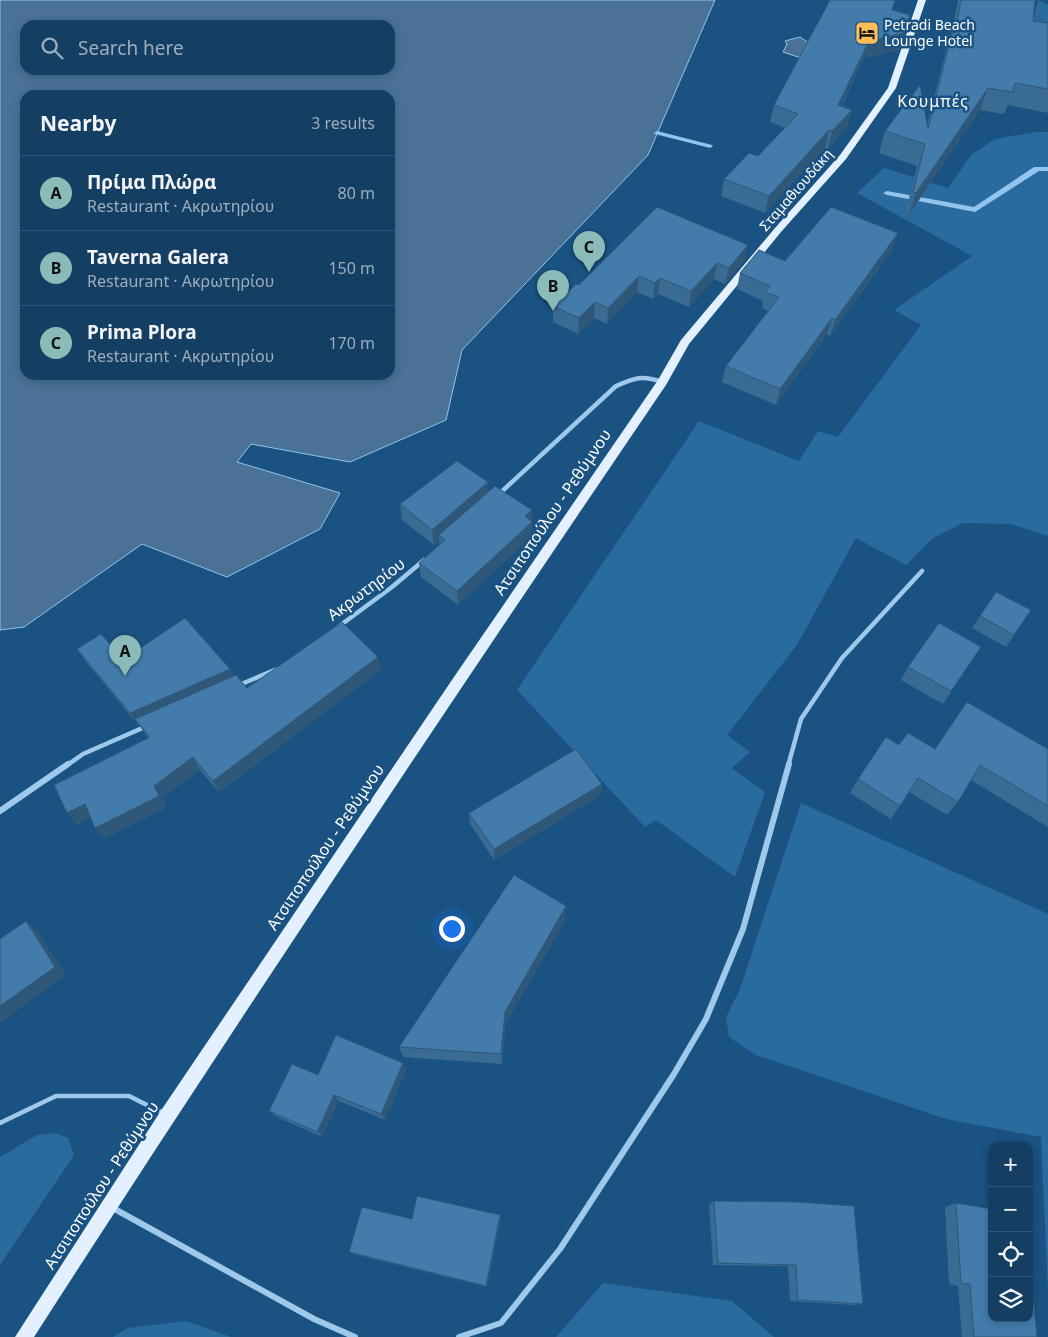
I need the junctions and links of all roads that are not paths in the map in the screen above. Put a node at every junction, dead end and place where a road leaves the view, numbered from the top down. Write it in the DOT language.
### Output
graph roads {
  1 [pos="922,0"];
  2 [pos="662,382"];
  3 [pos="495,498"];
  4 [pos="429,555"];
  5 [pos="922,571"];
  6 [pos="330,632"];
  7 [pos="283,666"];
  8 [pos="231,689"];
  9 [pos="153,724"];
  10 [pos="0,810"];
  11 [pos="168,1115"];
  12 [pos="0,1123"];
  13 [pos="110,1206"];
  14 [pos="24,1337"];
  15 [pos="356,1337"];
  16 [pos="459,1337"];
  1 -- 2 [label="main road, Σταμαθιουδάκη"];
  2 -- 3 [label="street"];
  2 -- 11 [label="main road, Ατσιποπούλου - Ρεθύμνου"];
  4 -- 6 [label="street, Ακρωτηρίου"];
  5 -- 16 [label="street"];
  7 -- 8 [label="street"];
  9 -- 10 [label="street"];
  11 -- 12 [label="lane"];
  11 -- 13 [label="main road, Ατσιποπούλου - Ρεθύμνου"];
  13 -- 14 [label="main road, Ατσιποπούλου - Ρεθύμνου"];
  13 -- 15 [label="street"];
}
